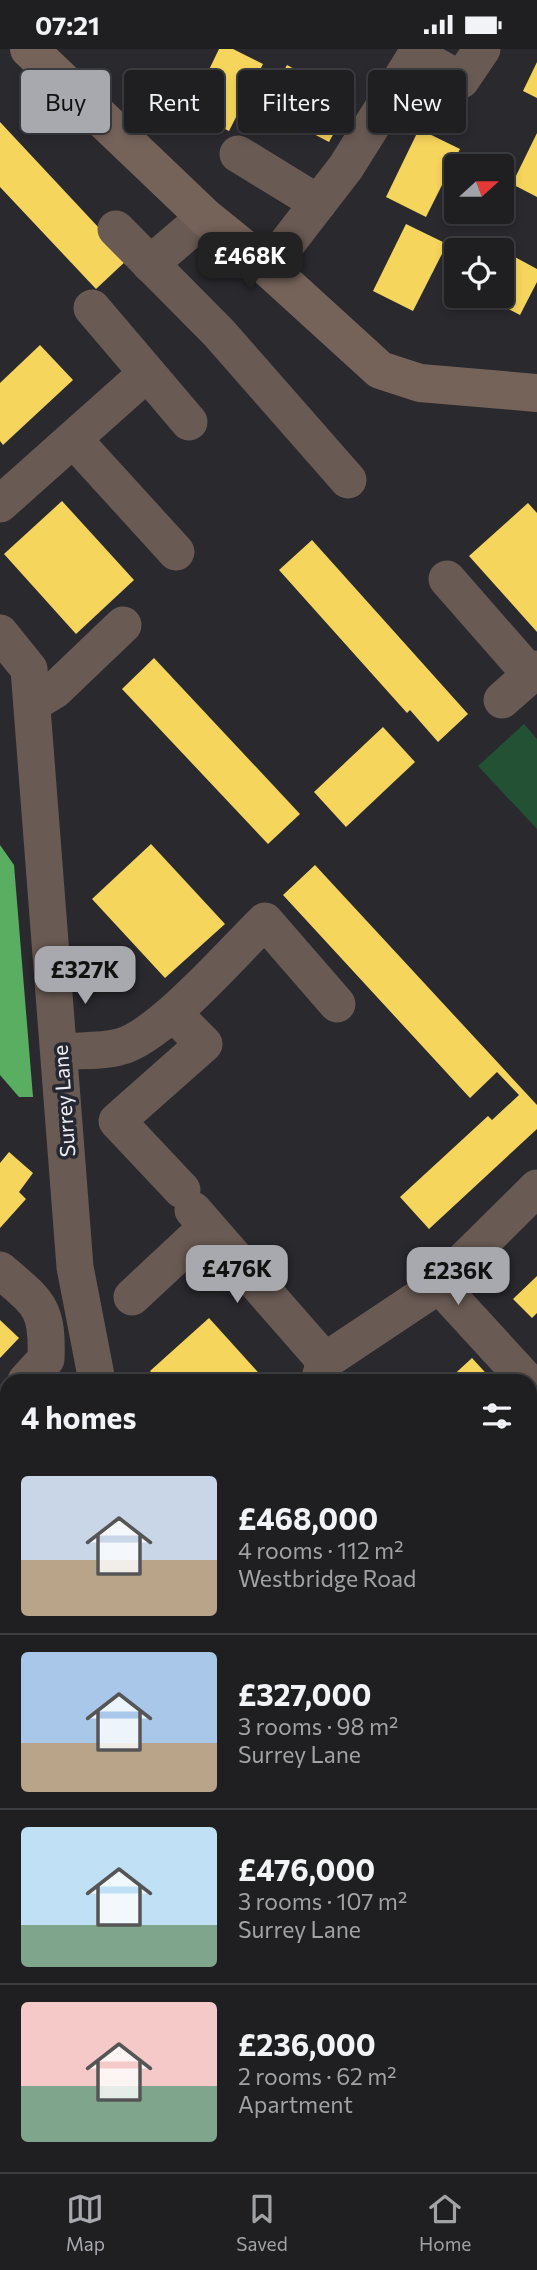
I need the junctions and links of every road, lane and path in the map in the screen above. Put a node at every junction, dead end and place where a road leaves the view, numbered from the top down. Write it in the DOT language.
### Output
graph roads {
  1 [pos="29,49"];
  2 [pos="482,49"];
  3 [pos="238,154"];
  4 [pos="318,203"];
  5 [pos="205,217"];
  6 [pos="116,229"];
  7 [pos="150,264"];
  8 [pos="268,268"];
  9 [pos="92,308"];
  10 [pos="147,373"];
  11 [pos="537,393"];
  12 [pos="189,422"];
  13 [pos="74,440"];
  14 [pos="348,480"];
  15 [pos="0,504"];
  16 [pos="176,552"];
  17 [pos="447,579"];
  18 [pos="123,625"];
  19 [pos="10,644"];
  20 [pos="534,672"];
  21 [pos="502,700"];
  22 [pos="32,704"];
  23 [pos="337,1004"];
  24 [pos="173,1013"];
  25 [pos="59,1052"];
  26 [pos="537,1188"];
  27 [pos="194,1209"];
  28 [pos="0,1270"];
  29 [pos="439,1285"];
  30 [pos="132,1297"];
  31 [pos="322,1371"];
  32 [pos="32,1374"];
  33 [pos="96,1374"];
  34 [pos="520,1374"];
  1 -- 5 [label="main road"];
  2 -- 4 [label="street"];
  3 -- 4 [label="street"];
  4 -- 8 [label="street"];
  5 -- 7 [label="street"];
  5 -- 8 [label="main road"];
  6 -- 7 [label="street"];
  7 -- 14 [label="street"];
  8 -- 11 [label="main road"];
  9 -- 10 [label="street"];
  10 -- 12 [label="street"];
  10 -- 13 [label="street"];
  13 -- 15 [label="street"];
  13 -- 16 [label="street"];
  17 -- 20 [label="street"];
  18 -- 22 [label="street"];
  19 -- 22 [label="street, Surrey Lane"];
  20 -- 21 [label="street"];
  22 -- 25 [label="street, Surrey Lane"];
  23 -- 24 [label="street"];
  24 -- 25 [label="street"];
  24 -- 27 [label="street"];
  25 -- 33 [label="street, Surrey Lane"];
  26 -- 29 [label="street"];
  27 -- 30 [label="street"];
  27 -- 31 [label="street"];
  28 -- 32 [label="street"];
  29 -- 31 [label="street"];
  29 -- 34 [label="street"];
}
